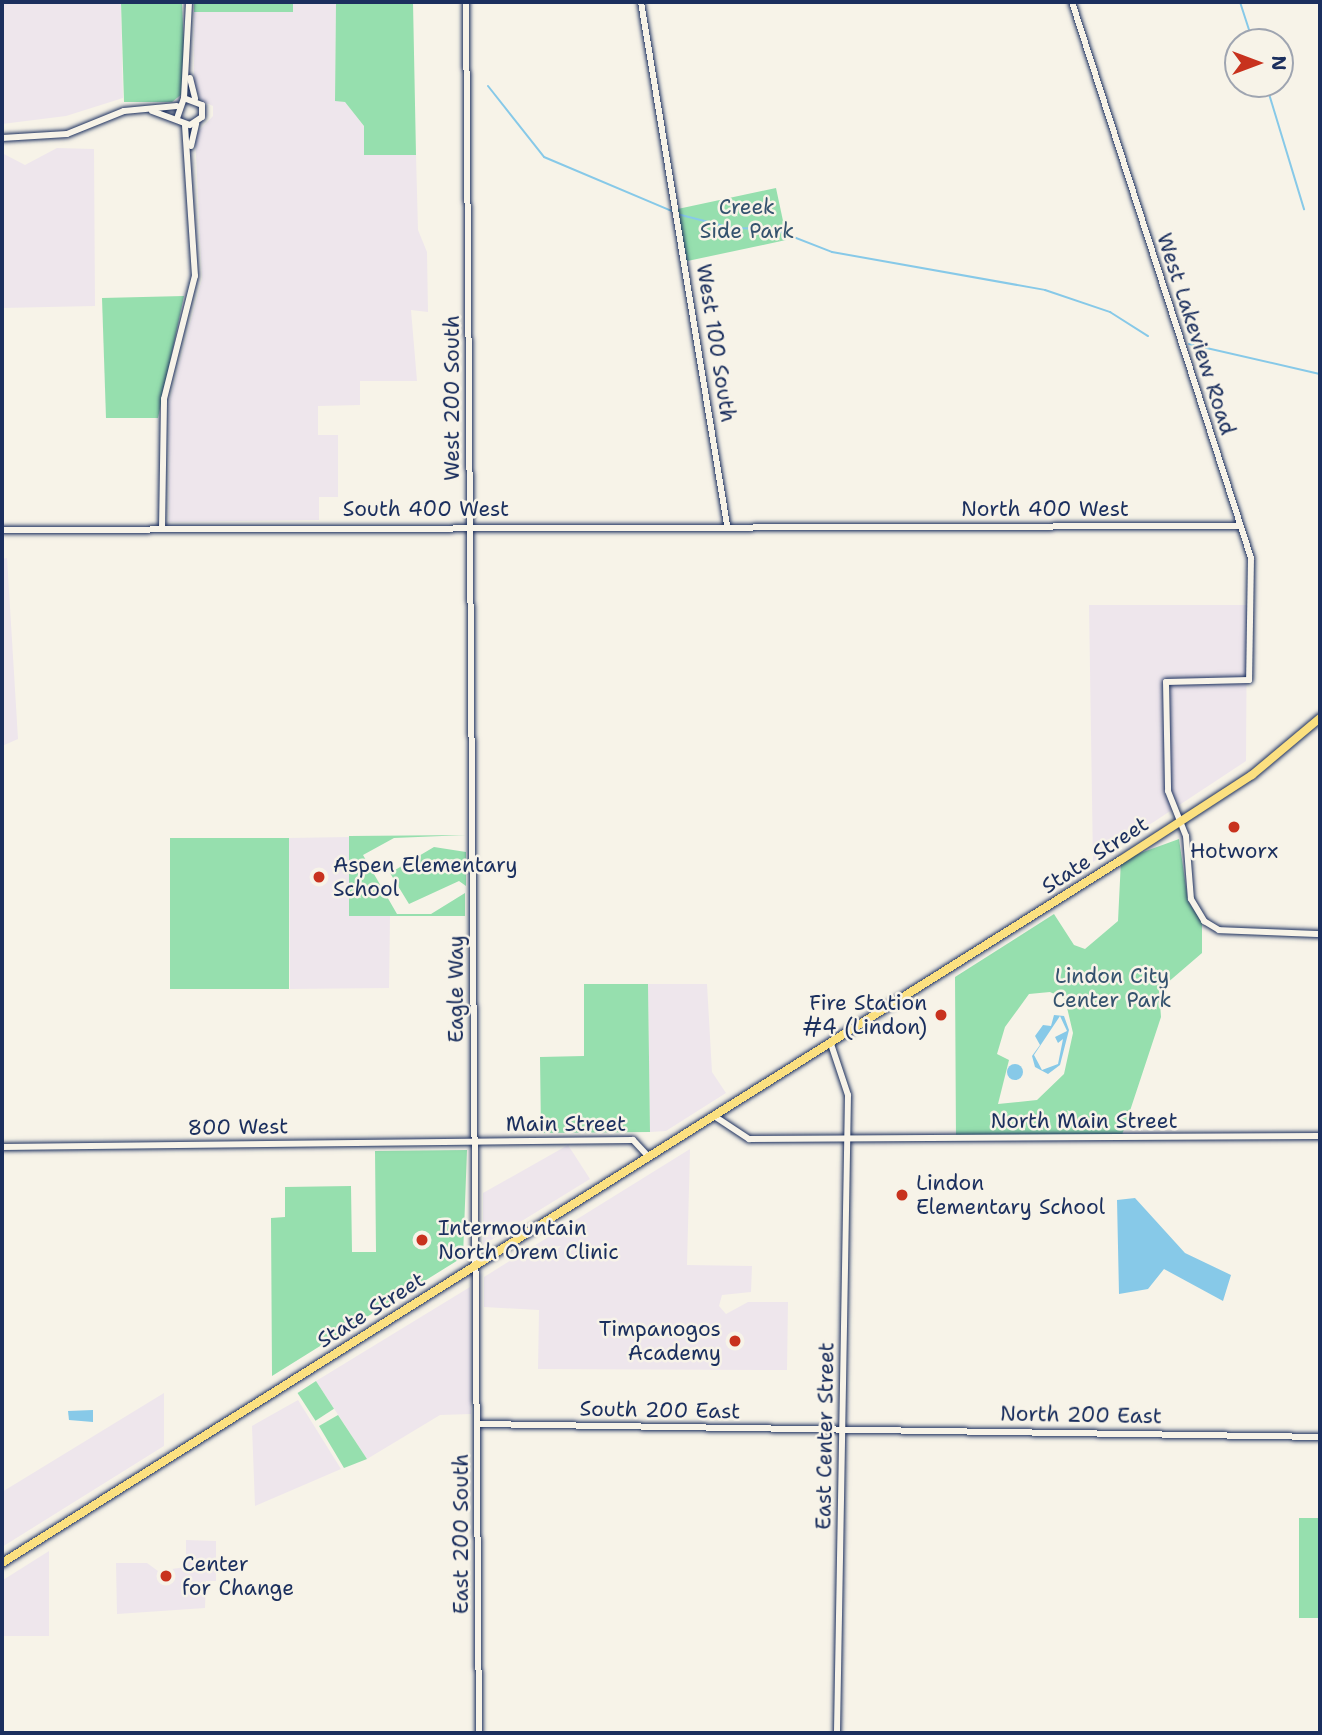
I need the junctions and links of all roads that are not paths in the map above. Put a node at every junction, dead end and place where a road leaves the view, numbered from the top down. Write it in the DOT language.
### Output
graph roads {
  1 [pos="189,2"];
  2 [pos="466,2"];
  3 [pos="641,2"];
  4 [pos="1072,2"];
  5 [pos="189,76"];
  6 [pos="184,98"];
  7 [pos="195,98"];
  8 [pos="177,106"];
  9 [pos="150,111"];
  10 [pos="177,118"];
  11 [pos="196,124"];
  12 [pos="186,125"];
  13 [pos="2,138"];
  14 [pos="191,148"];
  15 [pos="850,524"];
  16 [pos="727,525"];
  17 [pos="471,526"];
  18 [pos="1240,526"];
  19 [pos="162,529"];
  20 [pos="2,530"];
  21 [pos="1320,718"];
  22 [pos="1179,821"];
  23 [pos="472,836"];
  24 [pos="1320,934"];
  25 [pos="831,1044"];
  26 [pos="714,1116"];
  27 [pos="1320,1136"];
  28 [pos="847,1139"];
  29 [pos="475,1142"];
  30 [pos="2,1147"];
  31 [pos="649,1157"];
  32 [pos="476,1266"];
  33 [pos="478,1424"];
  34 [pos="842,1429"];
  35 [pos="1320,1437"];
  36 [pos="2,1563"];
  37 [pos="480,1733"];
  38 [pos="837,1733"];
  1 -- 5 [label="street"];
  2 -- 17 [label="street, West 200 South"];
  3 -- 16 [label="street, West 100 South"];
  4 -- 18 [label="street, West Lakeview Road"];
  5 -- 6 [label="street"];
  5 -- 7 [label="street"];
  6 -- 7 [label="street"];
  6 -- 8 [label="street"];
  7 -- 11 [label="street"];
  8 -- 9 [label="street"];
  8 -- 10 [label="street"];
  9 -- 10 [label="street"];
  9 -- 13 [label="street"];
  10 -- 12 [label="street"];
  11 -- 12 [label="street"];
  11 -- 14 [label="street"];
  12 -- 14 [label="street"];
  14 -- 19 [label="street"];
  15 -- 16 [label="street, South 400 West"];
  15 -- 18 [label="street, North 400 West"];
  16 -- 17 [label="street, South 400 West"];
  17 -- 19 [label="street, South 400 West"];
  17 -- 23 [label="street, West 200 South"];
  18 -- 22 [label="street, West Lakeview Road"];
  19 -- 20 [label="street, South 400 West"];
  21 -- 22 [label="main road, State Street"];
  22 -- 24 [label="street"];
  22 -- 25 [label="main road, State Street"];
  23 -- 29 [label="street, Eagle Way"];
  25 -- 26 [label="main road, State Street"];
  25 -- 28 [label="street, East Center Street"];
  26 -- 28 [label="street"];
  26 -- 31 [label="main road, State Street"];
  27 -- 28 [label="street, North Main Street"];
  28 -- 34 [label="street, East Center Street"];
  29 -- 30 [label="street, 800 West"];
  29 -- 31 [label="street, Main Street"];
  29 -- 32 [label="street, East 200 South"];
  31 -- 32 [label="main road, State Street"];
  32 -- 33 [label="street, East 200 South"];
  32 -- 36 [label="main road, State Street"];
  33 -- 34 [label="street, South 200 East"];
  33 -- 37 [label="street, East 200 South"];
  34 -- 35 [label="street, North 200 East"];
  34 -- 38 [label="street, East Center Street"];
}
